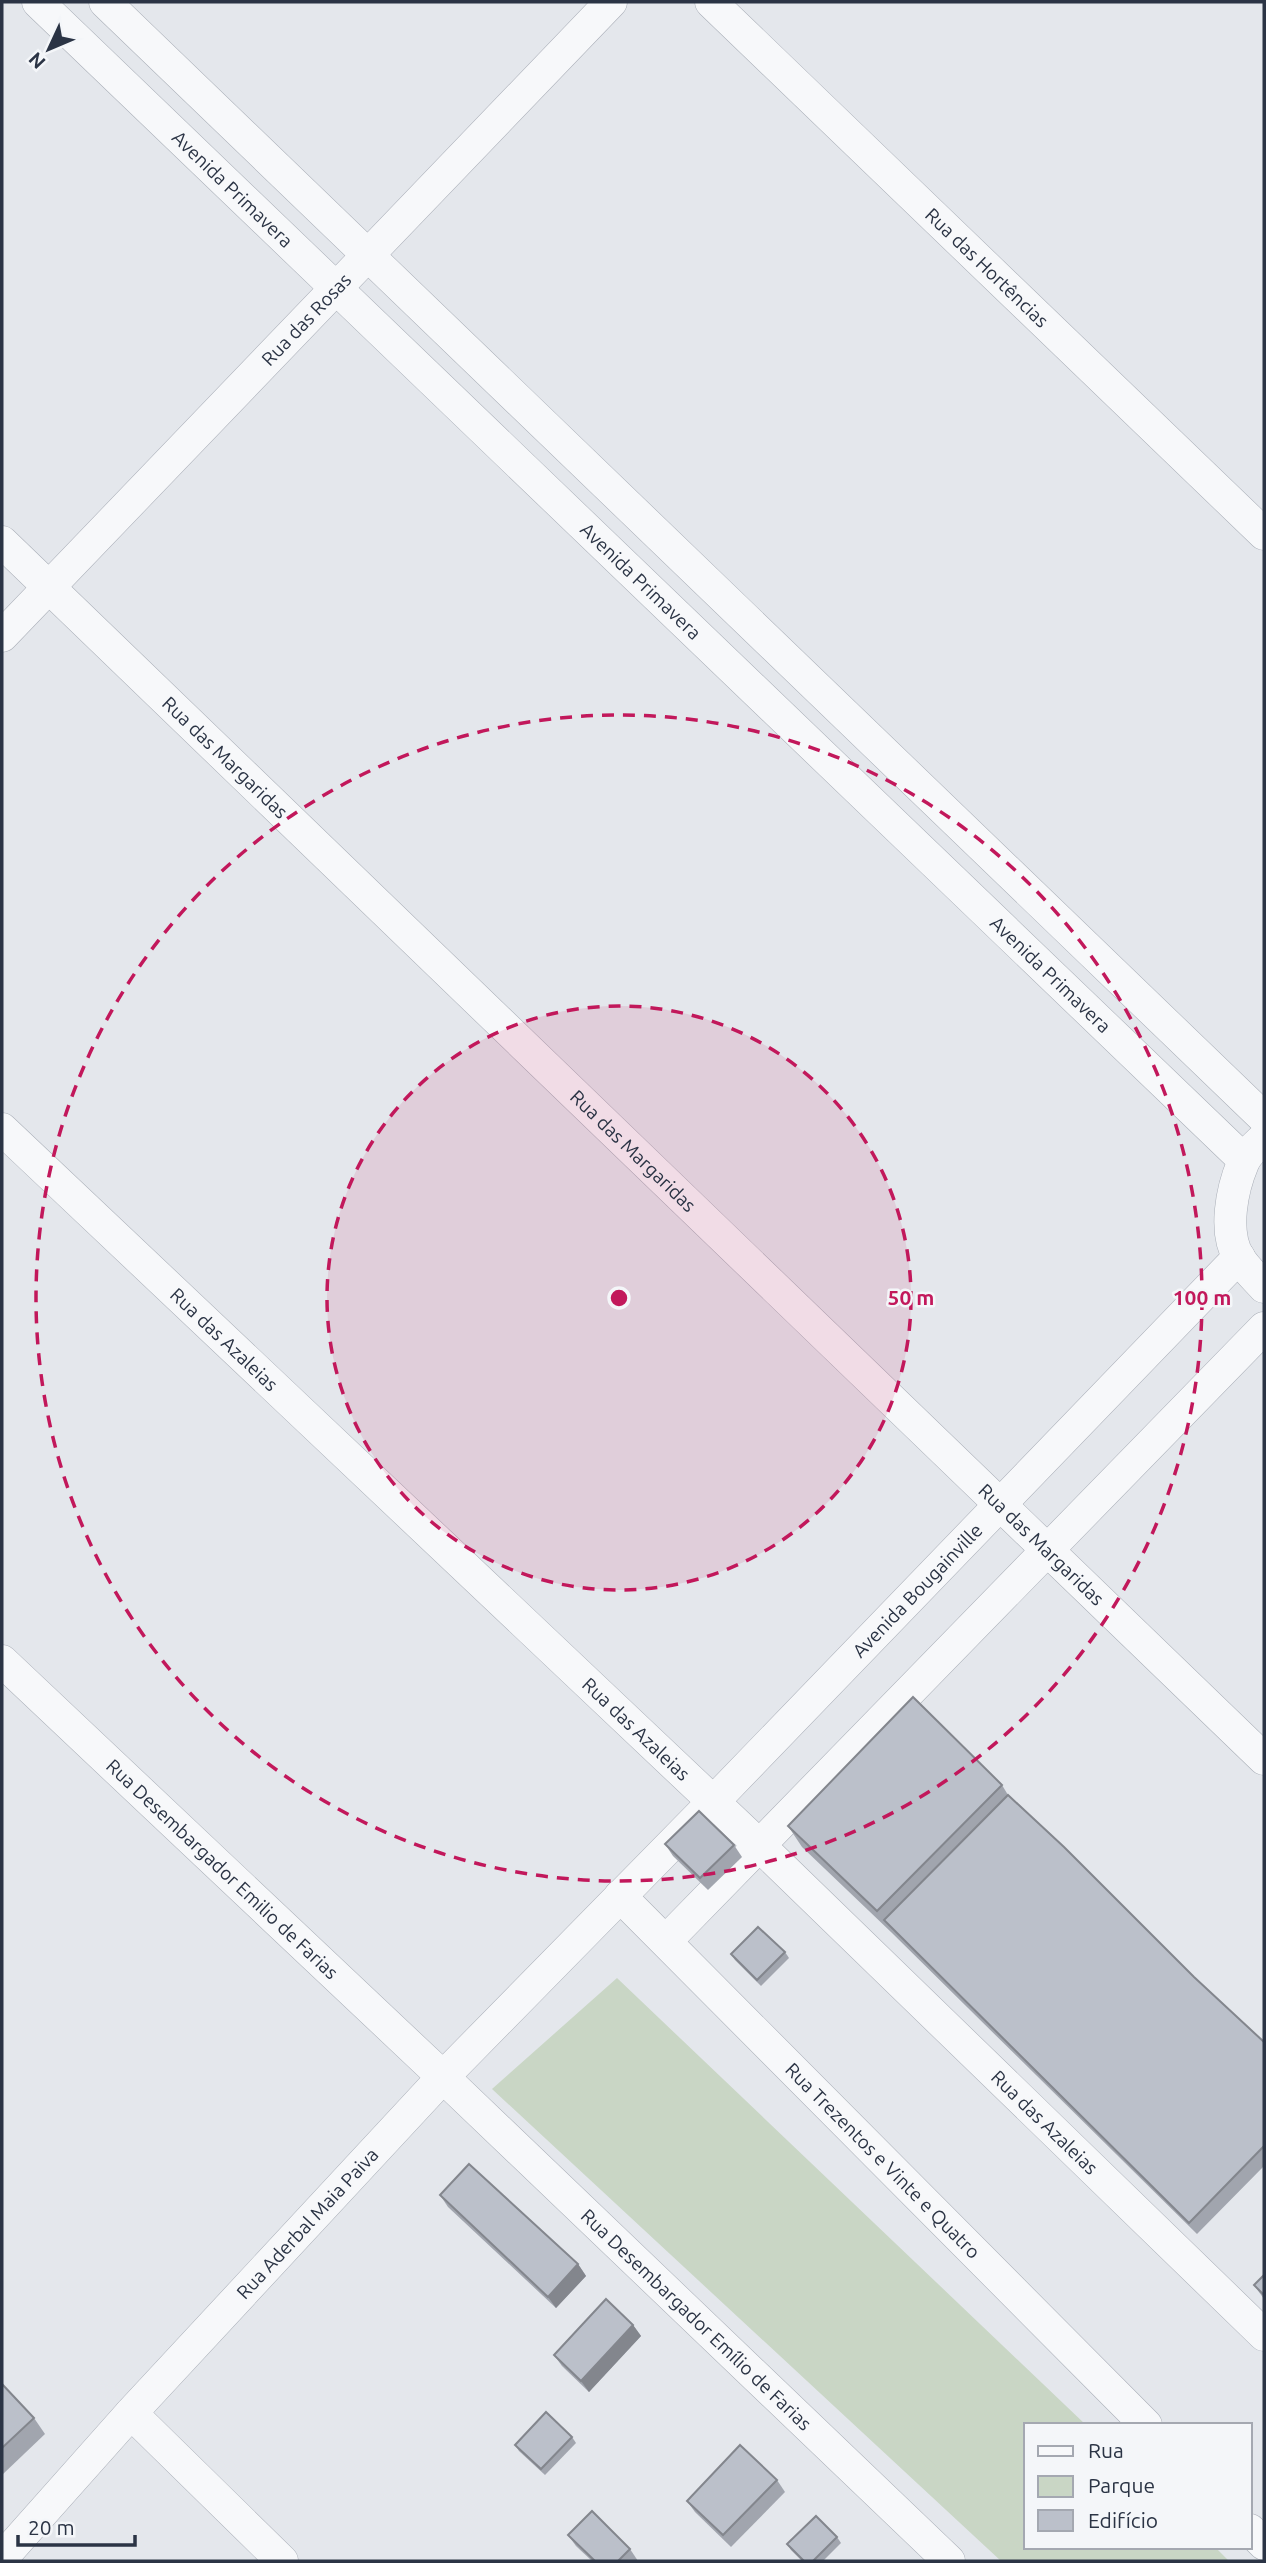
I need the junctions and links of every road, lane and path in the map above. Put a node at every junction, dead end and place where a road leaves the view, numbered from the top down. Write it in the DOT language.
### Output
graph roads {
  1 [pos="38,2"];
  2 [pos="105,2"];
  3 [pos="611,2"];
  4 [pos="711,2"];
  5 [pos="368,254"];
  6 [pos="335,289"];
  7 [pos="1264,534"];
  8 [pos="2,542"];
  9 [pos="48,588"];
  10 [pos="2,636"];
  11 [pos="1264,1118"];
  12 [pos="2,1129"];
  13 [pos="1254,1149"];
  14 [pos="1239,1258"];
  15 [pos="1264,1287"];
  16 [pos="1264,1328"];
  17 [pos="1000,1505"];
  18 [pos="1047,1550"];
  19 [pos="2,1661"];
  20 [pos="1264,1759"];
  21 [pos="713,1802"];
  22 [pos="760,1846"];
  23 [pos="620,1896"];
  24 [pos="666,1941"];
  25 [pos="443,2077"];
  26 [pos="1264,2335"];
  27 [pos="131,2413"];
  28 [pos="1144,2423"];
  29 [pos="2,2558"];
  30 [pos="282,2561"];
  31 [pos="949,2561"];
  1 -- 6 [label="street, Avenida Primavera"];
  2 -- 5 [label="street"];
  3 -- 5 [label="street, Rua das Rosas"];
  4 -- 7 [label="street, Rua das Hortências"];
  5 -- 6 [label="street, Rua das Rosas"];
  5 -- 11 [label="street"];
  6 -- 9 [label="street, Rua das Rosas"];
  6 -- 13 [label="street, Avenida Primavera"];
  8 -- 9 [label="street, Rua das Margaridas"];
  9 -- 10 [label="street, Rua das Rosas"];
  9 -- 17 [label="street, Rua das Margaridas"];
  12 -- 21 [label="street, Rua das Azaleias"];
  13 -- 14 [label="street, Avenida Primavera"];
  14 -- 15 [label="street, Avenida Primavera"];
  14 -- 17 [label="street, Avenida Bougainville"];
  16 -- 18 [label="street"];
  17 -- 18 [label="street, Rua das Margaridas"];
  17 -- 21 [label="street, Avenida Bougainville"];
  18 -- 20 [label="street, Rua das Margaridas"];
  18 -- 22 [label="street"];
  19 -- 25 [label="street, Rua Desembargador Emilio de Farias"];
  21 -- 22 [label="street, Rua das Azaleias"];
  21 -- 23 [label="street, Avenida Bougainville"];
  22 -- 24 [label="street"];
  22 -- 26 [label="street, Rua das Azaleias"];
  23 -- 24 [label="street, Rua Trezentos e Vinte e Quatro"];
  23 -- 25 [label="street, Rua Aderbal Maia Paiva"];
  24 -- 28 [label="street, Rua Trezentos e Vinte e Quatro"];
  25 -- 27 [label="street, Rua Aderbal Maia Paiva"];
  25 -- 31 [label="street, Rua Desembargador Emílio de Farias"];
  27 -- 29 [label="street, Rua Aderbal Maia Paiva"];
  27 -- 30 [label="street"];
}
